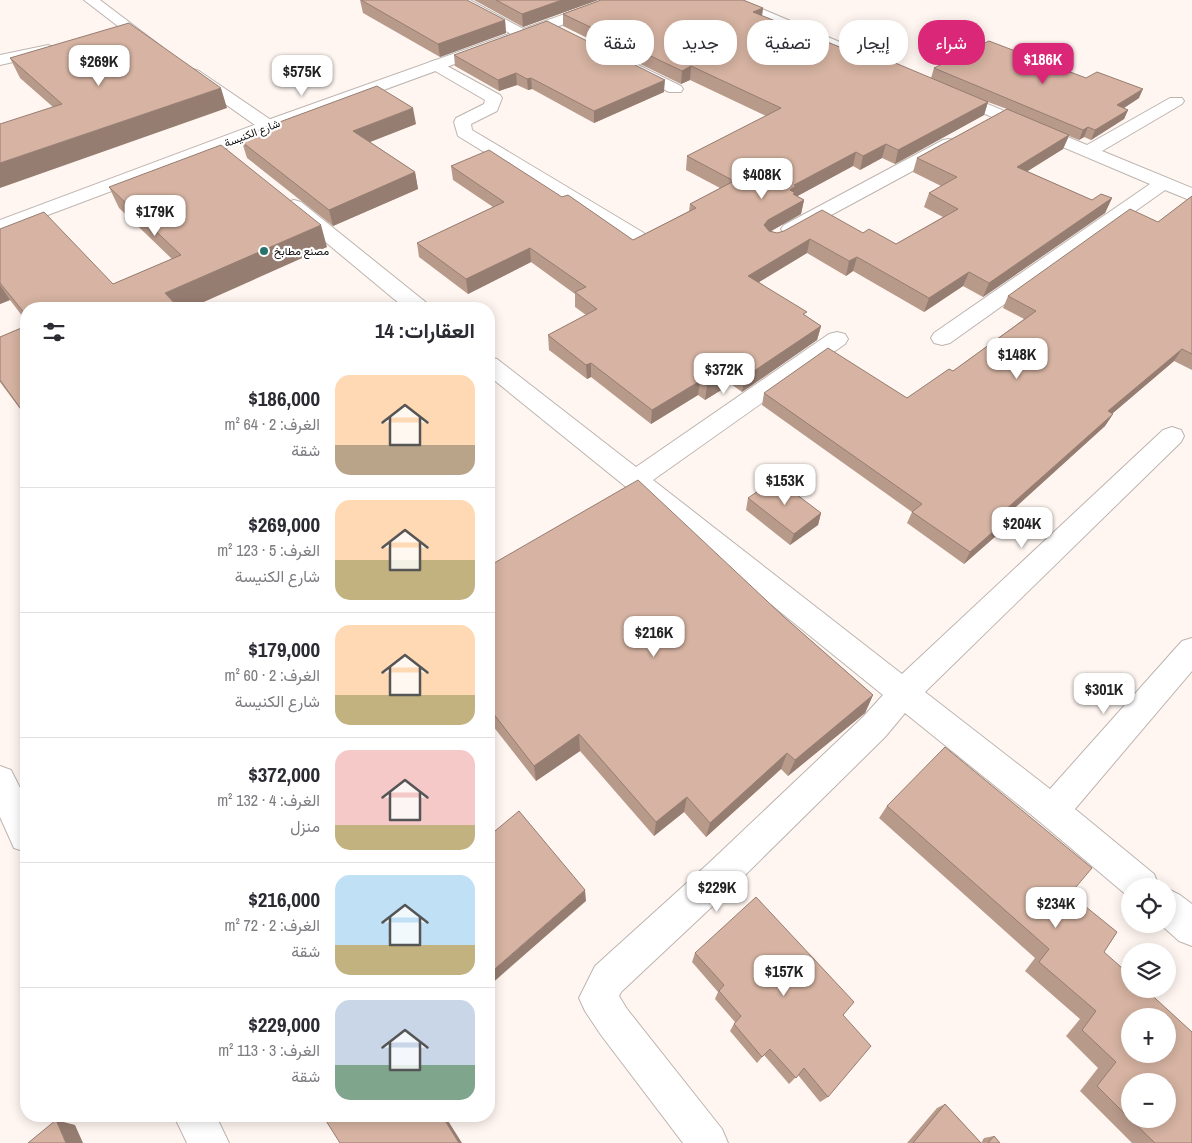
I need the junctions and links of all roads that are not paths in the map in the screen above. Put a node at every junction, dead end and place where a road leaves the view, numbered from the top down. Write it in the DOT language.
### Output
graph roads {
  1 [pos="91,0"];
  2 [pos="459,0"];
  3 [pos="617,0"];
  4 [pos="729,0"];
  5 [pos="548,25"];
  6 [pos="565,33"];
  7 [pos="522,34"];
  8 [pos="64,47"];
  9 [pos="839,47"];
  10 [pos="164,53"];
  11 [pos="0,60"];
  12 [pos="180,64"];
  13 [pos="436,65"];
  14 [pos="628,65"];
  15 [pos="676,89"];
  16 [pos="939,89"];
  17 [pos="1176,100"];
  18 [pos="1001,116"];
  19 [pos="983,125"];
  20 [pos="268,126"];
  21 [pos="966,134"];
  22 [pos="218,146"];
  23 [pos="1089,151"];
  24 [pos="234,158"];
  25 [pos="1163,183"];
  26 [pos="1192,195"];
  27 [pos="281,196"];
  28 [pos="0,227"];
  29 [pos="637,237"];
  30 [pos="774,239"];
  31 [pos="411,302"];
  32 [pos="942,338"];
  33 [pos="837,339"];
  34 [pos="495,369"];
  35 [pos="1172,436"];
  36 [pos="634,481"];
  37 [pos="1192,650"];
  38 [pos="902,694"];
  39 [pos="0,781"];
  40 [pos="1052,811"];
  41 [pos="20,823"];
  42 [pos="1132,878"];
  43 [pos="1176,914"];
  44 [pos="1192,928"];
  45 [pos="197,1122"];
  46 [pos="209,1143"];
  47 [pos="708,1143"];
  1 -- 10 [label="street"];
  2 -- 7 [label="street"];
  3 -- 5 [label="street, شارع الكنيسة"];
  4 -- 9 [label="street"];
  5 -- 6 [label="street"];
  5 -- 7 [label="street, شارع الكنيسة"];
  7 -- 13 [label="street, شارع الكنيسة"];
  8 -- 11 [label="street"];
  12 -- 20 [label="street"];
  13 -- 20 [label="street, شارع الكنيسة"];
  13 -- 29 [label="street"];
  14 -- 15 [label="street"];
  16 -- 18 [label="street"];
  17 -- 23 [label="street"];
  18 -- 19 [label="street"];
  18 -- 23 [label="street"];
  20 -- 22 [label="street, شارع الكنيسة"];
  21 -- 30 [label="street"];
  22 -- 24 [label="street"];
  22 -- 28 [label="street, شارع الكنيسة"];
  23 -- 25 [label="street"];
  25 -- 26 [label="street"];
  25 -- 32 [label="street"];
  27 -- 31 [label="street"];
  33 -- 36 [label="street"];
  34 -- 36 [label="street"];
  35 -- 38 [label="street"];
  36 -- 38 [label="street"];
  37 -- 40 [label="street"];
  38 -- 40 [label="street"];
  38 -- 47 [label="street"];
  39 -- 41 [label="street"];
  40 -- 42 [label="street"];
  43 -- 44 [label="street"];
  45 -- 46 [label="street"];
}
